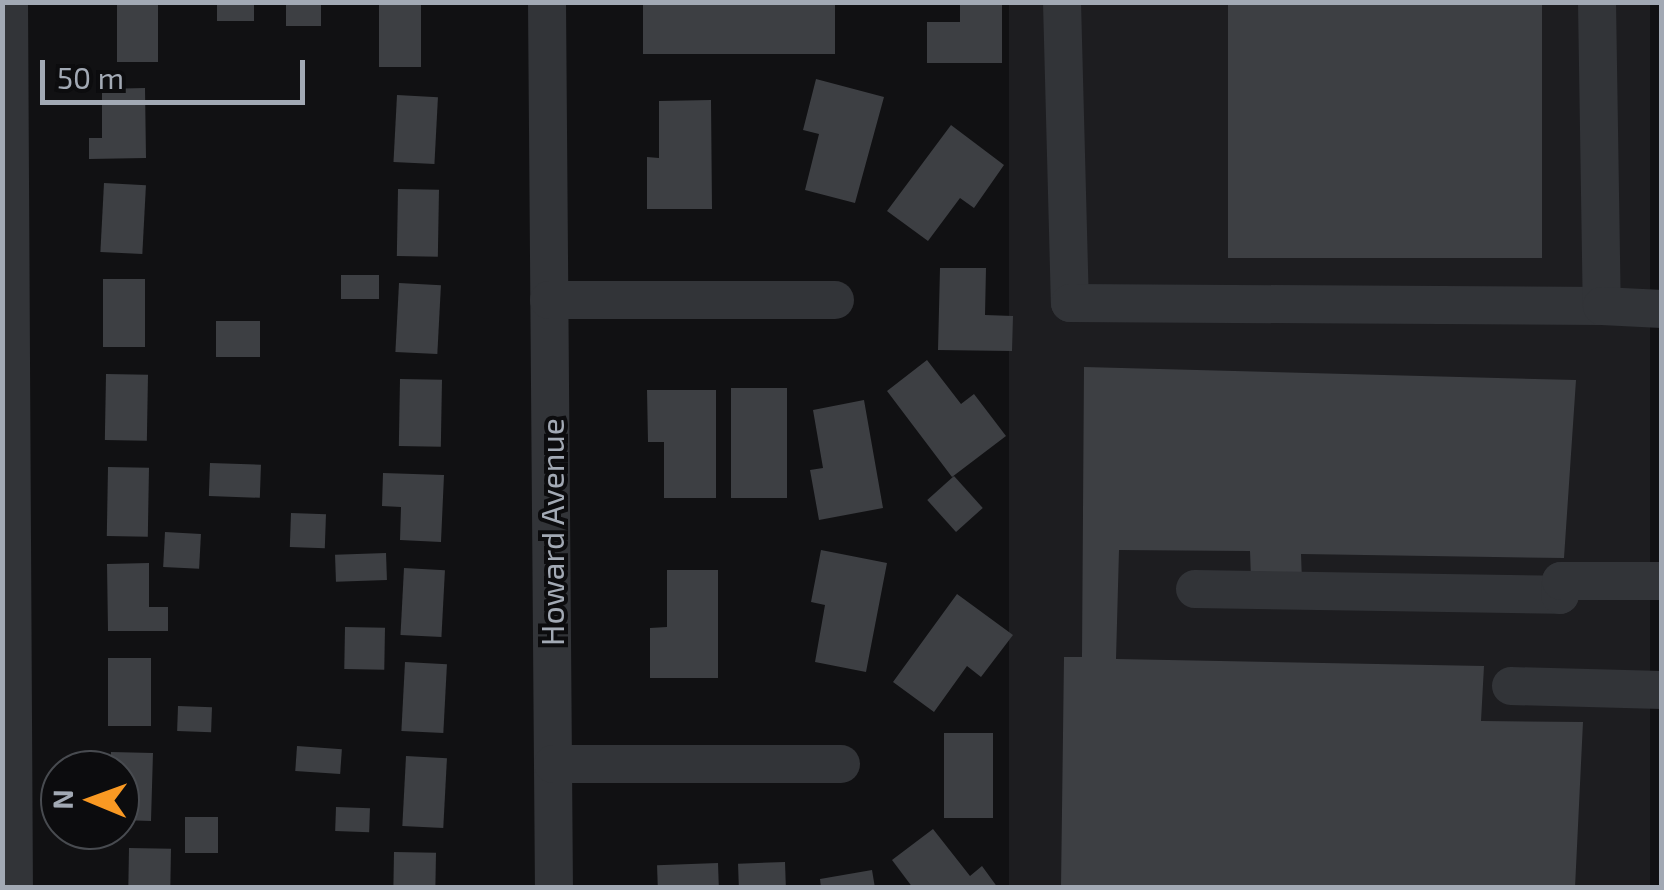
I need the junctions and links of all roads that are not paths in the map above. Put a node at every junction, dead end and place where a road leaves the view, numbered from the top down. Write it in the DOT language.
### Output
graph roads {
  1 [pos="9,2"];
  2 [pos="547,2"];
  3 [pos="1062,2"];
  4 [pos="1597,2"];
  5 [pos="549,300"];
  6 [pos="835,300"];
  7 [pos="1602,306"];
  8 [pos="1662,309"];
  9 [pos="1662,581"];
  10 [pos="1195,589"];
  11 [pos="1511,686"];
  12 [pos="1662,690"];
  13 [pos="553,764"];
  14 [pos="841,764"];
  15 [pos="14,888"];
  16 [pos="554,888"];
  1 -- 15 [label="street"];
  2 -- 5 [label="street, Howard Avenue"];
  3 -- 7 [label="street"];
  4 -- 7 [label="street"];
  5 -- 6 [label="street"];
  5 -- 13 [label="street, Howard Avenue"];
  7 -- 8 [label="street"];
  9 -- 10 [label="street"];
  11 -- 12 [label="street"];
  13 -- 14 [label="street"];
  13 -- 16 [label="street, Howard Avenue"];
}
